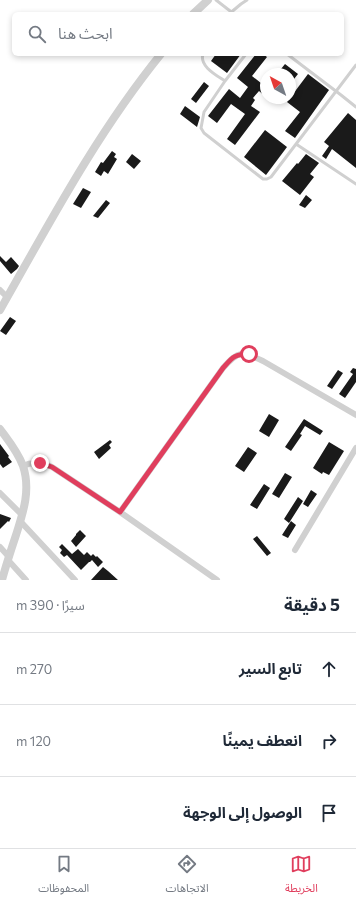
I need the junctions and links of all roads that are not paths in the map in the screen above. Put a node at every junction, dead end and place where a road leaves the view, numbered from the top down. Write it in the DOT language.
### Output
graph roads {
  1 [pos="208,0"];
  2 [pos="216,0"];
  3 [pos="247,0"];
  4 [pos="196,12"];
  5 [pos="230,12"];
  6 [pos="232,12"];
  7 [pos="159,56"];
  8 [pos="203,56"];
  9 [pos="244,56"];
  10 [pos="290,56"];
  11 [pos="356,65"];
  12 [pos="225,81"];
  13 [pos="337,91"];
  14 [pos="356,108"];
  15 [pos="296,144"];
  16 [pos="356,184"];
  17 [pos="0,290"];
  18 [pos="7,297"];
  19 [pos="0,310"];
  20 [pos="356,415"];
  21 [pos="0,429"];
  22 [pos="356,448"];
  23 [pos="23,466"];
  24 [pos="0,493"];
  25 [pos="120,512"];
  26 [pos="22,518"];
  27 [pos="0,547"];
  28 [pos="295,550"];
  29 [pos="9,558"];
  30 [pos="2,580"];
  31 [pos="26,580"];
  32 [pos="75,580"];
  33 [pos="217,580"];
  1 -- 4 [label="street"];
  2 -- 5 [label="lane"];
  3 -- 6 [label="lane"];
  7 -- 18 [label="street"];
  8 -- 12 [label="lane"];
  9 -- 12 [label="lane"];
  10 -- 13 [label="lane"];
  11 -- 13 [label="lane"];
  12 -- 15 [label="lane"];
  13 -- 14 [label="lane"];
  13 -- 15 [label="lane"];
  15 -- 16 [label="lane"];
  17 -- 18 [label="street"];
  18 -- 19 [label="street"];
  20 -- 25 [label="street"];
  21 -- 23 [label="street"];
  22 -- 28 [label="street"];
  23 -- 25 [label="street"];
  23 -- 26 [label="street"];
  24 -- 26 [label="street"];
  25 -- 33 [label="street"];
  26 -- 29 [label="street"];
  26 -- 32 [label="street"];
  27 -- 29 [label="street"];
  29 -- 30 [label="street"];
  29 -- 31 [label="street"];
}
